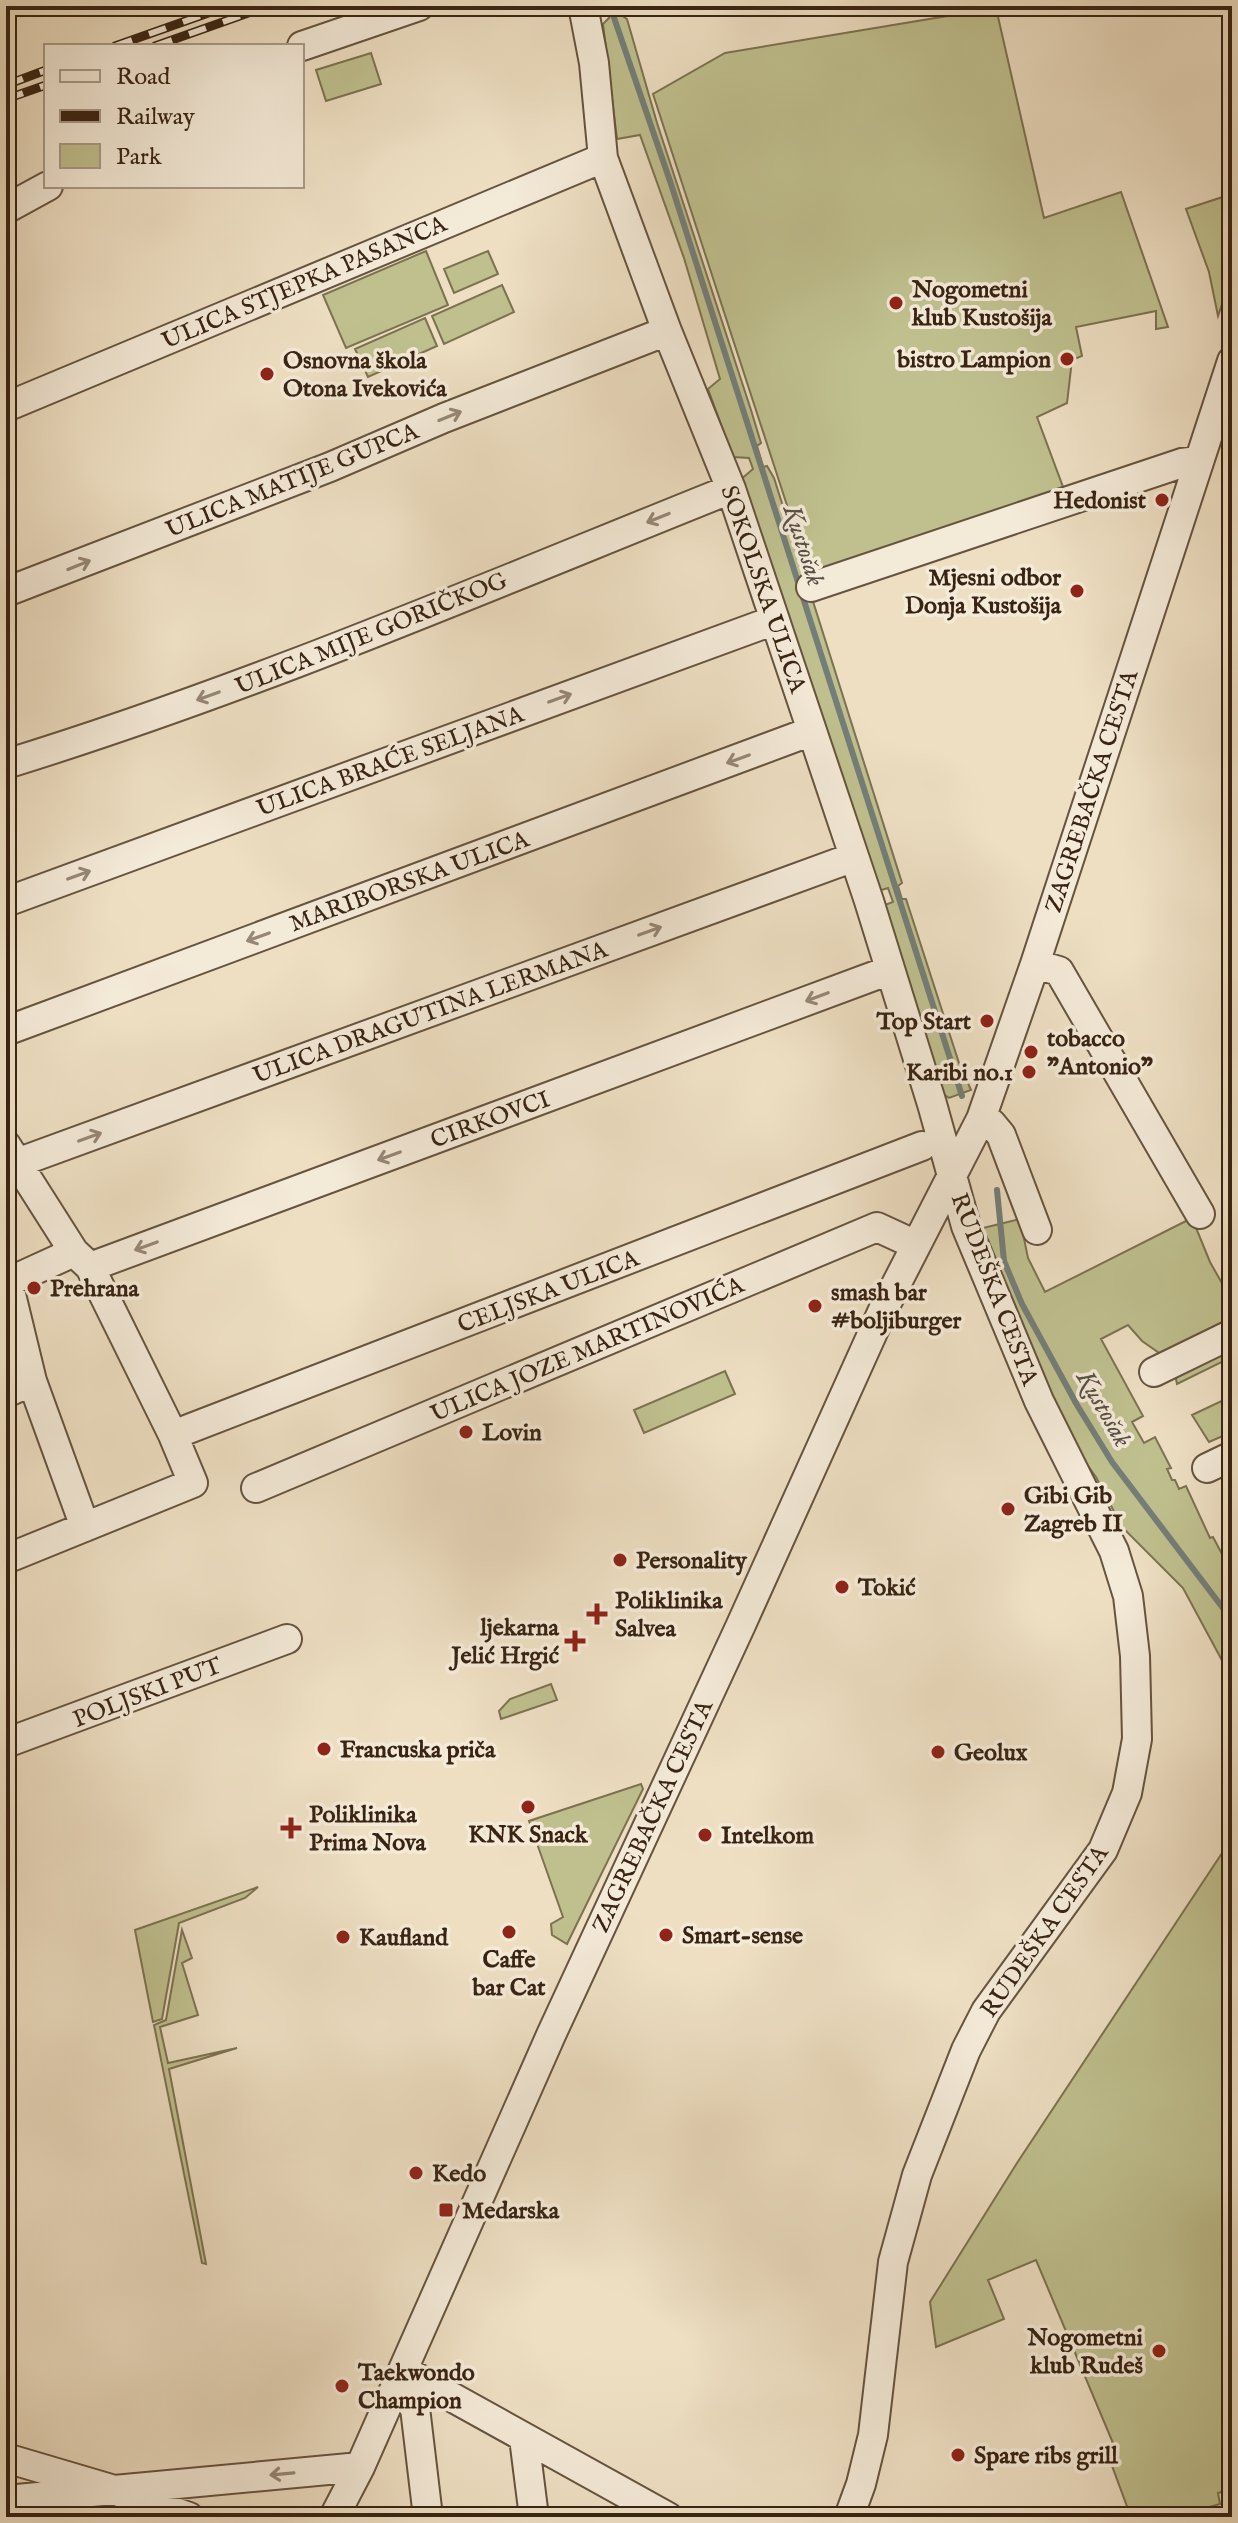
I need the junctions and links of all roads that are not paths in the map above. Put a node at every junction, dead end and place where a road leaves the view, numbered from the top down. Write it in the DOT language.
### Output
graph roads {
  1 [pos="419,6"];
  2 [pos="583,6"];
  3 [pos="304,45"];
  4 [pos="603,158"];
  5 [pos="44,188"];
  6 [pos="6,209"];
  7 [pos="667,331"];
  8 [pos="1232,361"];
  9 [pos="6,407"];
  10 [pos="1198,461"];
  11 [pos="731,489"];
  12 [pos="811,587"];
  13 [pos="6,592"];
  14 [pos="775,620"];
  15 [pos="812,731"];
  16 [pos="6,764"];
  17 [pos="854,857"];
  18 [pos="6,902"];
  19 [pos="1035,964"];
  20 [pos="890,970"];
  21 [pos="6,1031"];
  22 [pos="981,1119"];
  23 [pos="922,1146"];
  24 [pos="10,1158"];
  25 [pos="952,1174"];
  26 [pos="1200,1214"];
  27 [pos="1037,1230"];
  28 [pos="916,1245"];
  29 [pos="82,1259"];
  30 [pos="7,1283"];
  31 [pos="1232,1334"];
  32 [pos="1154,1372"];
  33 [pos="32,1381"];
  34 [pos="6,1393"];
  35 [pos="173,1435"];
  36 [pos="256,1488"];
  37 [pos="85,1527"];
  38 [pos="6,1559"];
  39 [pos="287,1639"];
  40 [pos="6,1743"];
  41 [pos="399,2378"];
  42 [pos="524,2438"];
  43 [pos="6,2458"];
  44 [pos="360,2467"];
  45 [pos="111,2489"];
  46 [pos="6,2500"];
  47 [pos="189,2517"];
  48 [pos="334,2517"];
  49 [pos="428,2517"];
  50 [pos="534,2517"];
  51 [pos="668,2517"];
  52 [pos="849,2517"];
  1 -- 3 [label="street"];
  2 -- 4 [label="street, SOKOLSKA ULICA"];
  4 -- 7 [label="street, SOKOLSKA ULICA"];
  4 -- 9 [label="street, ULICA STJEPKA PASANCA"];
  5 -- 6 [label="street"];
  7 -- 11 [label="street, SOKOLSKA ULICA"];
  13 -- 7 [label="street, ULICA MATIJE GUPCA, one-way"];
  8 -- 10 [label="street, ZAGREBAČKA CESTA"];
  10 -- 12 [label="street"];
  10 -- 19 [label="street, ZAGREBAČKA CESTA"];
  11 -- 14 [label="street, SOKOLSKA ULICA"];
  11 -- 16 [label="street, ULICA MIJE GORIČKOG, one-way"];
  14 -- 15 [label="street, SOKOLSKA ULICA"];
  18 -- 14 [label="street, ULICA BRAĆE SELJANA, one-way"];
  15 -- 17 [label="street, SOKOLSKA ULICA"];
  15 -- 21 [label="street, MARIBORSKA ULICA, one-way"];
  17 -- 20 [label="street, SOKOLSKA ULICA"];
  24 -- 17 [label="street, ULICA DRAGUTINA LERMANA, one-way"];
  19 -- 22 [label="street, ZAGREBAČKA CESTA"];
  19 -- 26 [label="street"];
  20 -- 25 [label="street, SOKOLSKA ULICA"];
  20 -- 29 [label="street, CIRKOVCI, one-way"];
  22 -- 25 [label="street, ZAGREBAČKA CESTA"];
  22 -- 27 [label="street"];
  23 -- 35 [label="street, CELJSKA ULICA"];
  24 -- 29 [label="street"];
  25 -- 28 [label="street, ZAGREBAČKA CESTA"];
  25 -- 52 [label="street, RUDEŠKA CESTA"];
  28 -- 36 [label="street, ULICA JOZE MARTINOVIĆA"];
  28 -- 41 [label="street, ZAGREBAČKA CESTA"];
  29 -- 30 [label="street, CIRKOVCI"];
  29 -- 35 [label="street"];
  30 -- 33 [label="street"];
  31 -- 32 [label="street"];
  33 -- 34 [label="street"];
  33 -- 37 [label="street"];
  35 -- 37 [label="street"];
  37 -- 38 [label="street"];
  39 -- 40 [label="street, POLJSKI PUT"];
  41 -- 42 [label="street"];
  41 -- 44 [label="street, ZAGREBAČKA CESTA"];
  41 -- 49 [label="street"];
  42 -- 50 [label="street"];
  42 -- 51 [label="street"];
  43 -- 45 [label="street"];
  44 -- 45 [label="street, one-way"];
  44 -- 48 [label="street, ZAGREBAČKA CESTA"];
  45 -- 46 [label="street"];
  45 -- 47 [label="street"];
}
